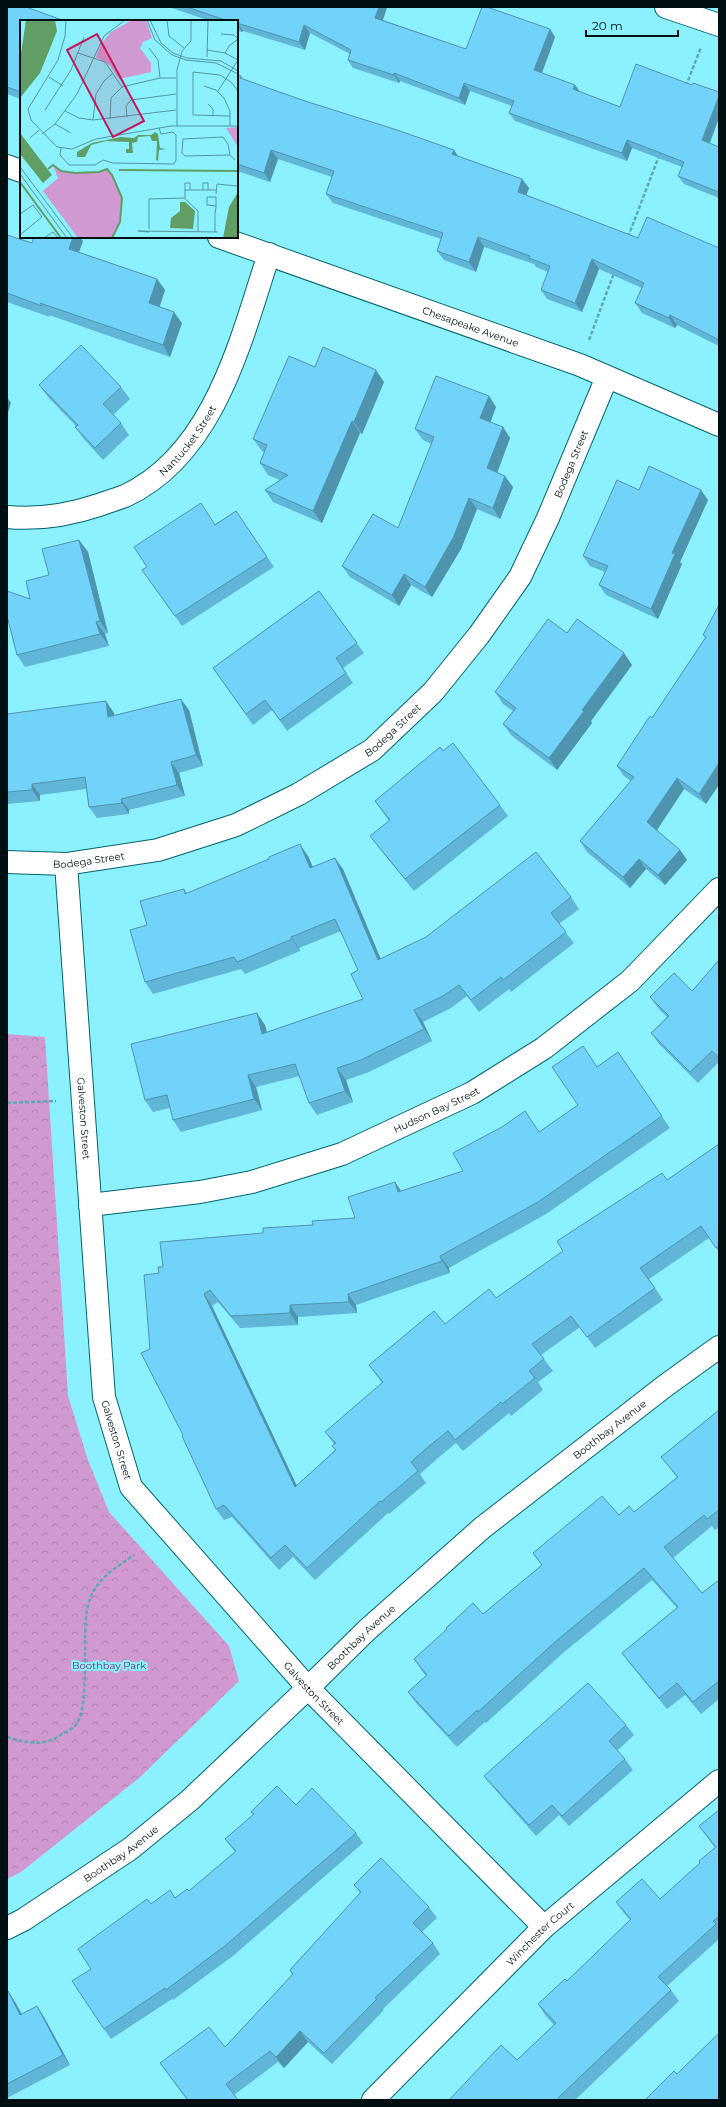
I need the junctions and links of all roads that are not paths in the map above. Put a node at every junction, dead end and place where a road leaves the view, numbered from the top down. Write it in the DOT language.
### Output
graph roads {
  1 [pos="666,7"];
  2 [pos="715,23"];
  3 [pos="7,166"];
  4 [pos="20,171"];
  5 [pos="223,238"];
  6 [pos="269,254"];
  7 [pos="607,377"];
  8 [pos="719,425"];
  9 [pos="7,517"];
  10 [pos="7,862"];
  11 [pos="66,864"];
  12 [pos="719,889"];
  13 [pos="90,1205"];
  14 [pos="719,1348"];
  15 [pos="308,1688"];
  16 [pos="719,1780"];
  17 [pos="544,1927"];
  18 [pos="7,1928"];
  19 [pos="373,2100"];
  1 -- 2 [label="street"];
  3 -- 4 [label="street"];
  5 -- 6 [label="street, Chesapeake Avenue"];
  6 -- 7 [label="street, Chesapeake Avenue"];
  6 -- 9 [label="street, Nantucket Street"];
  7 -- 8 [label="street, Chesapeake Avenue"];
  7 -- 11 [label="street, Bodega Street"];
  10 -- 11 [label="street, Bodega Street"];
  11 -- 13 [label="street, Galveston Street"];
  12 -- 13 [label="street, Hudson Bay Street"];
  13 -- 15 [label="street, Galveston Street"];
  14 -- 15 [label="street, Boothbay Avenue"];
  15 -- 17 [label="street, Galveston Street"];
  15 -- 18 [label="street, Boothbay Avenue"];
  16 -- 17 [label="street, Winchester Court"];
  17 -- 19 [label="street, Winchester Court"];
}
